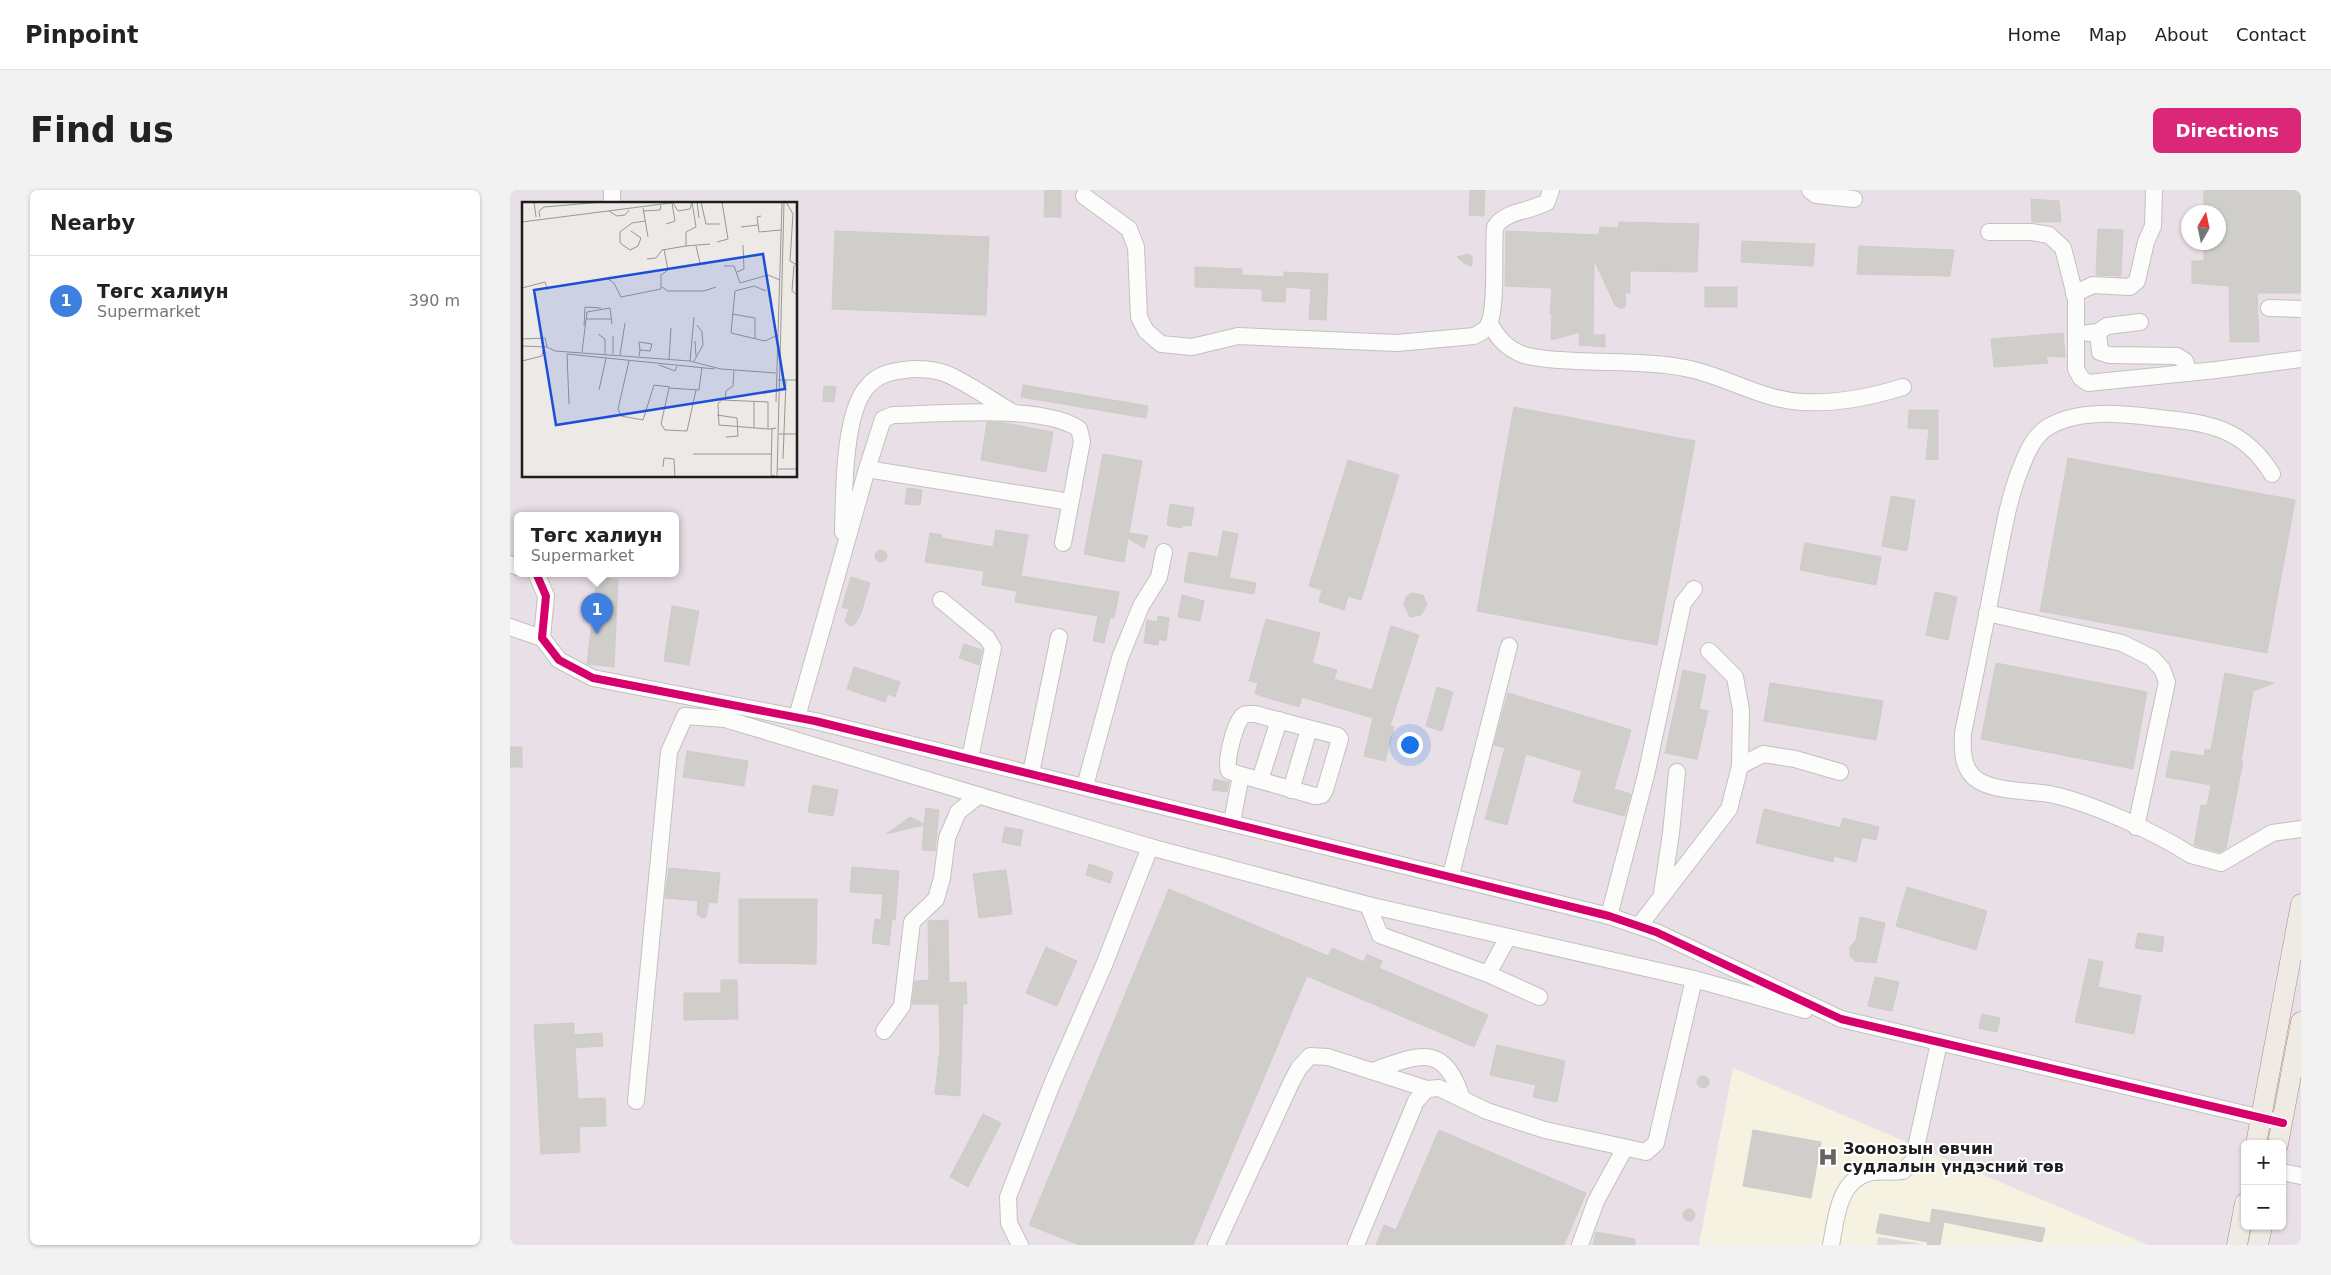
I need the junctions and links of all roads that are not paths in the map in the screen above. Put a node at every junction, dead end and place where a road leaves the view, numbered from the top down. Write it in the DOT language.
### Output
graph roads {
  1 [pos="1551,190"];
  2 [pos="1810,190"];
  3 [pos="2154,190"];
  4 [pos="1084,196"];
  5 [pos="1854,199"];
  6 [pos="1990,232"];
  7 [pos="2074,294"];
  8 [pos="2269,308"];
  9 [pos="2301,309"];
  10 [pos="2140,322"];
  11 [pos="1489,323"];
  12 [pos="2098,332"];
  13 [pos="2076,334"];
  14 [pos="2301,359"];
  15 [pos="2189,373"];
  16 [pos="1903,387"];
  17 [pos="1012,412"];
  18 [pos="866,469"];
  19 [pos="2272,474"];
  20 [pos="1070,502"];
  21 [pos="1063,543"];
  22 [pos="1164,552"];
  23 [pos="842,557"];
  24 [pos="538,577"];
  25 [pos="1694,589"];
  26 [pos="941,600"];
  27 [pos="1987,613"];
  28 [pos="510,627"];
  29 [pos="1059,637"];
  30 [pos="542,638"];
  31 [pos="1509,646"];
  32 [pos="1709,651"];
  33 [pos="797,717"];
  34 [pos="1279,720"];
  35 [pos="1309,729"];
  36 [pos="970,758"];
  37 [pos="1740,766"];
  38 [pos="1677,772"];
  39 [pos="1840,772"];
  40 [pos="1031,773"];
  41 [pos="1241,775"];
  42 [pos="1260,780"];
  43 [pos="1085,786"];
  44 [pos="1291,790"];
  45 [pos="978,796"];
  46 [pos="1232,822"];
  47 [pos="2136,827"];
  48 [pos="2301,829"];
  49 [pos="1150,847"];
  50 [pos="1451,875"];
  51 [pos="1662,896"];
  52 [pos="2301,904"];
  53 [pos="1368,905"];
  54 [pos="1609,916"];
  55 [pos="1639,926"];
  56 [pos="1508,937"];
  57 [pos="1488,974"];
  58 [pos="1694,979"];
  59 [pos="1539,997"];
  60 [pos="1841,1019"];
  61 [pos="2301,1022"];
  62 [pos="884,1031"];
  63 [pos="1940,1043"];
  64 [pos="1372,1072"];
  65 [pos="1428,1089"];
  66 [pos="1462,1098"];
  67 [pos="636,1101"];
  68 [pos="2261,1118"];
  69 [pos="2283,1123"];
  70 [pos="2257,1140"];
  71 [pos="2279,1140"];
  72 [pos="1625,1148"];
  73 [pos="2286,1173"];
  74 [pos="2301,1176"];
  75 [pos="2241,1224"];
  76 [pos="2261,1230"];
  77 [pos="1020,1245"];
  78 [pos="1216,1245"];
  79 [pos="1356,1245"];
  80 [pos="1580,1245"];
  81 [pos="1831,1245"];
  82 [pos="2237,1245"];
  83 [pos="2258,1245"];
  1 -- 11 [label="street"];
  2 -- 5 [label="street"];
  3 -- 7 [label="street"];
  4 -- 11 [label="street"];
  6 -- 7 [label="street"];
  7 -- 13 [label="street"];
  8 -- 9 [label="street"];
  10 -- 12 [label="street"];
  11 -- 16 [label="street"];
  12 -- 13 [label="street"];
  12 -- 15 [label="street"];
  13 -- 15 [label="street"];
  14 -- 15 [label="street"];
  17 -- 18 [label="street"];
  17 -- 20 [label="street"];
  17 -- 23 [label="street"];
  18 -- 20 [label="street"];
  18 -- 23 [label="street"];
  19 -- 27 [label="street"];
  20 -- 21 [label="street"];
  22 -- 43 [label="street"];
  23 -- 33 [label="street"];
  24 -- 30 [label="street"];
  25 -- 54 [label="street"];
  26 -- 36 [label="street"];
  27 -- 47 [label="street"];
  27 -- 47 [label="street"];
  28 -- 30 [label="street"];
  29 -- 40 [label="street"];
  30 -- 33 [label="street"];
  31 -- 50 [label="street"];
  32 -- 37 [label="street"];
  33 -- 36 [label="street"];
  34 -- 35 [label="street"];
  34 -- 41 [label="street"];
  34 -- 42 [label="street"];
  35 -- 44 [label="street"];
  35 -- 44 [label="street"];
  36 -- 40 [label="street"];
  37 -- 39 [label="street"];
  37 -- 51 [label="street"];
  38 -- 51 [label="street"];
  40 -- 43 [label="street"];
  41 -- 42 [label="street"];
  41 -- 46 [label="street"];
  42 -- 44 [label="street"];
  43 -- 46 [label="street"];
  45 -- 49 [label="street"];
  45 -- 62 [label="street"];
  45 -- 67 [label="street"];
  46 -- 50 [label="street"];
  47 -- 48 [label="street"];
  49 -- 53 [label="street"];
  49 -- 77 [label="street"];
  50 -- 54 [label="street"];
  51 -- 55 [label="street"];
  52 -- 68 [label="main road"];
  53 -- 56 [label="street"];
  53 -- 57 [label="street"];
  54 -- 55 [label="street"];
  55 -- 60 [label="street"];
  56 -- 57 [label="street"];
  56 -- 58 [label="street"];
  57 -- 59 [label="street"];
  58 -- 60 [label="street"];
  58 -- 72 [label="street"];
  60 -- 63 [label="street"];
  61 -- 69 [label="main road"];
  63 -- 68 [label="street"];
  63 -- 81 [label="street"];
  64 -- 65 [label="street"];
  64 -- 66 [label="street"];
  64 -- 78 [label="street"];
  65 -- 66 [label="street"];
  65 -- 79 [label="street"];
  66 -- 72 [label="street"];
  68 -- 69 [label="street"];
  68 -- 70 [label="main road"];
  69 -- 71 [label="main road"];
  72 -- 80 [label="street"];
  73 -- 74 [label="street"];
  75 -- 82 [label="main road"];
  76 -- 83 [label="main road"];
}
